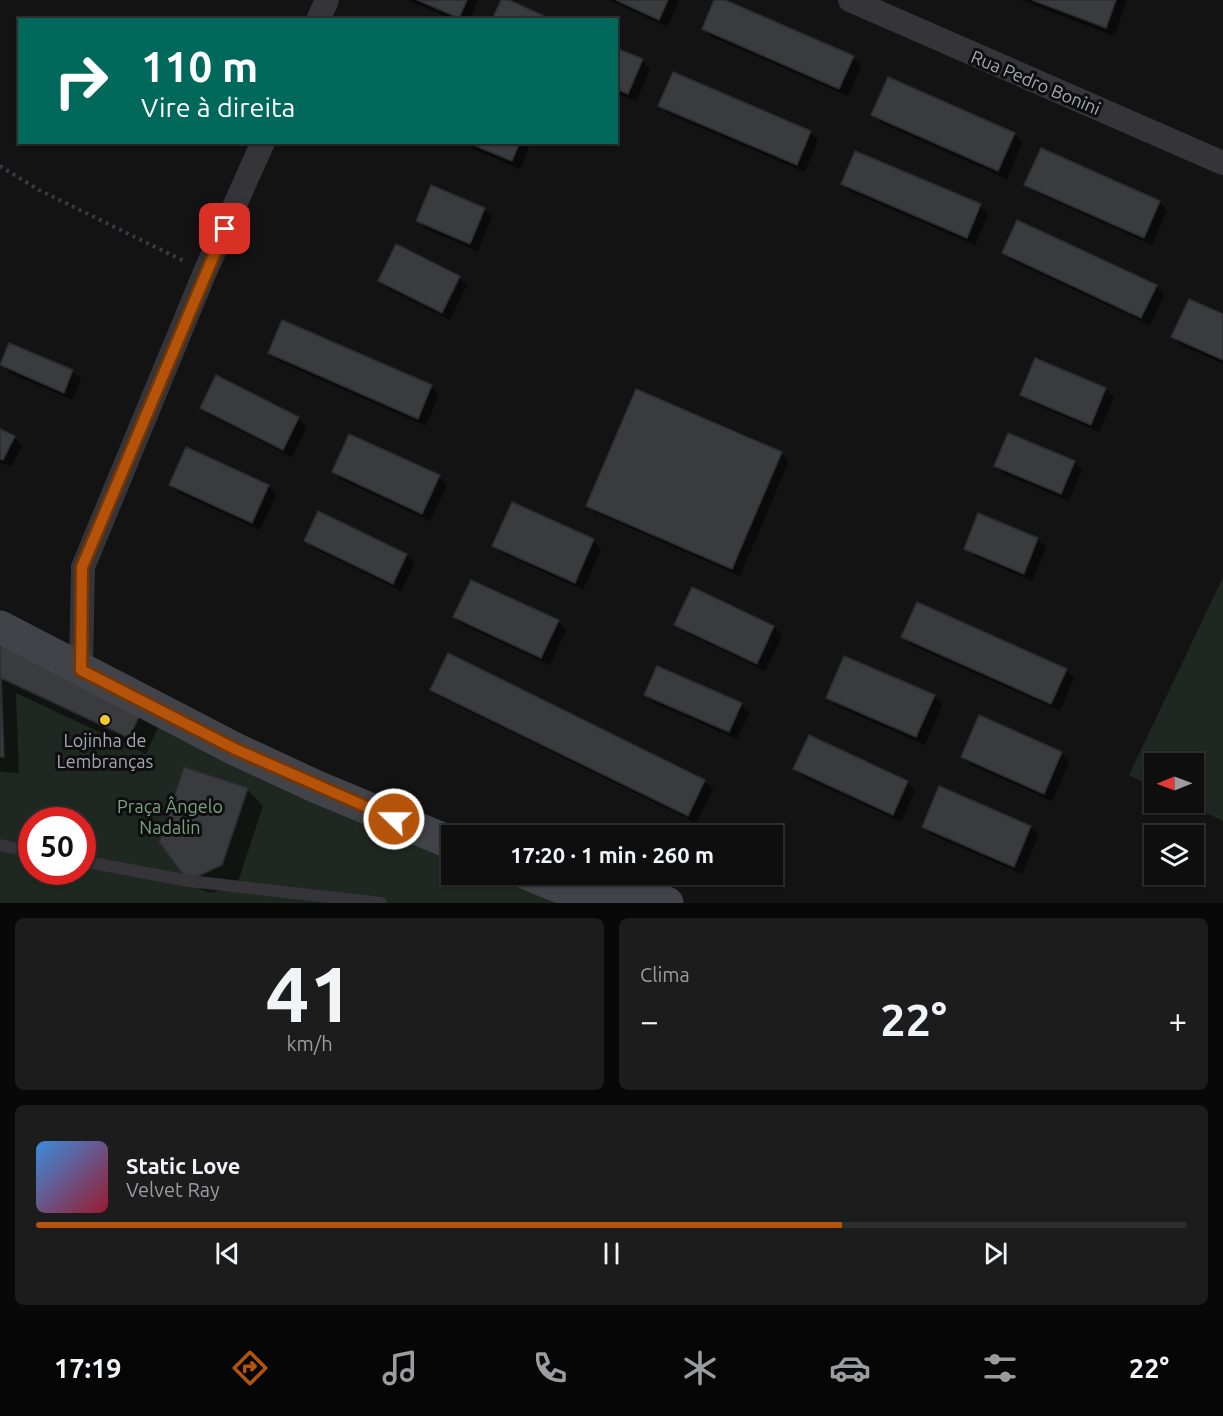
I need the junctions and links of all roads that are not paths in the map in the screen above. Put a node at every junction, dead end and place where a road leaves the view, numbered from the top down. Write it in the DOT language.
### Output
graph roads {
  1 [pos="327,0"];
  2 [pos="850,0"];
  3 [pos="319,18"];
  4 [pos="262,144"];
  5 [pos="1223,163"];
  6 [pos="0,627"];
  7 [pos="81,670"];
  8 [pos="441,838"];
  9 [pos="0,845"];
  10 [pos="18,849"];
  11 [pos="96,864"];
  12 [pos="556,885"];
  13 [pos="592,899"];
  14 [pos="381,903"];
  15 [pos="664,903"];
  1 -- 3 [label="street"];
  2 -- 5 [label="street, Rua Pedro Bonini"];
  4 -- 7 [label="street"];
  6 -- 7 [label="main road"];
  7 -- 8 [label="main road"];
  9 -- 10 [label="lane"];
  11 -- 14 [label="lane"];
  12 -- 13 [label="main road"];
  13 -- 15 [label="main road"];
}
